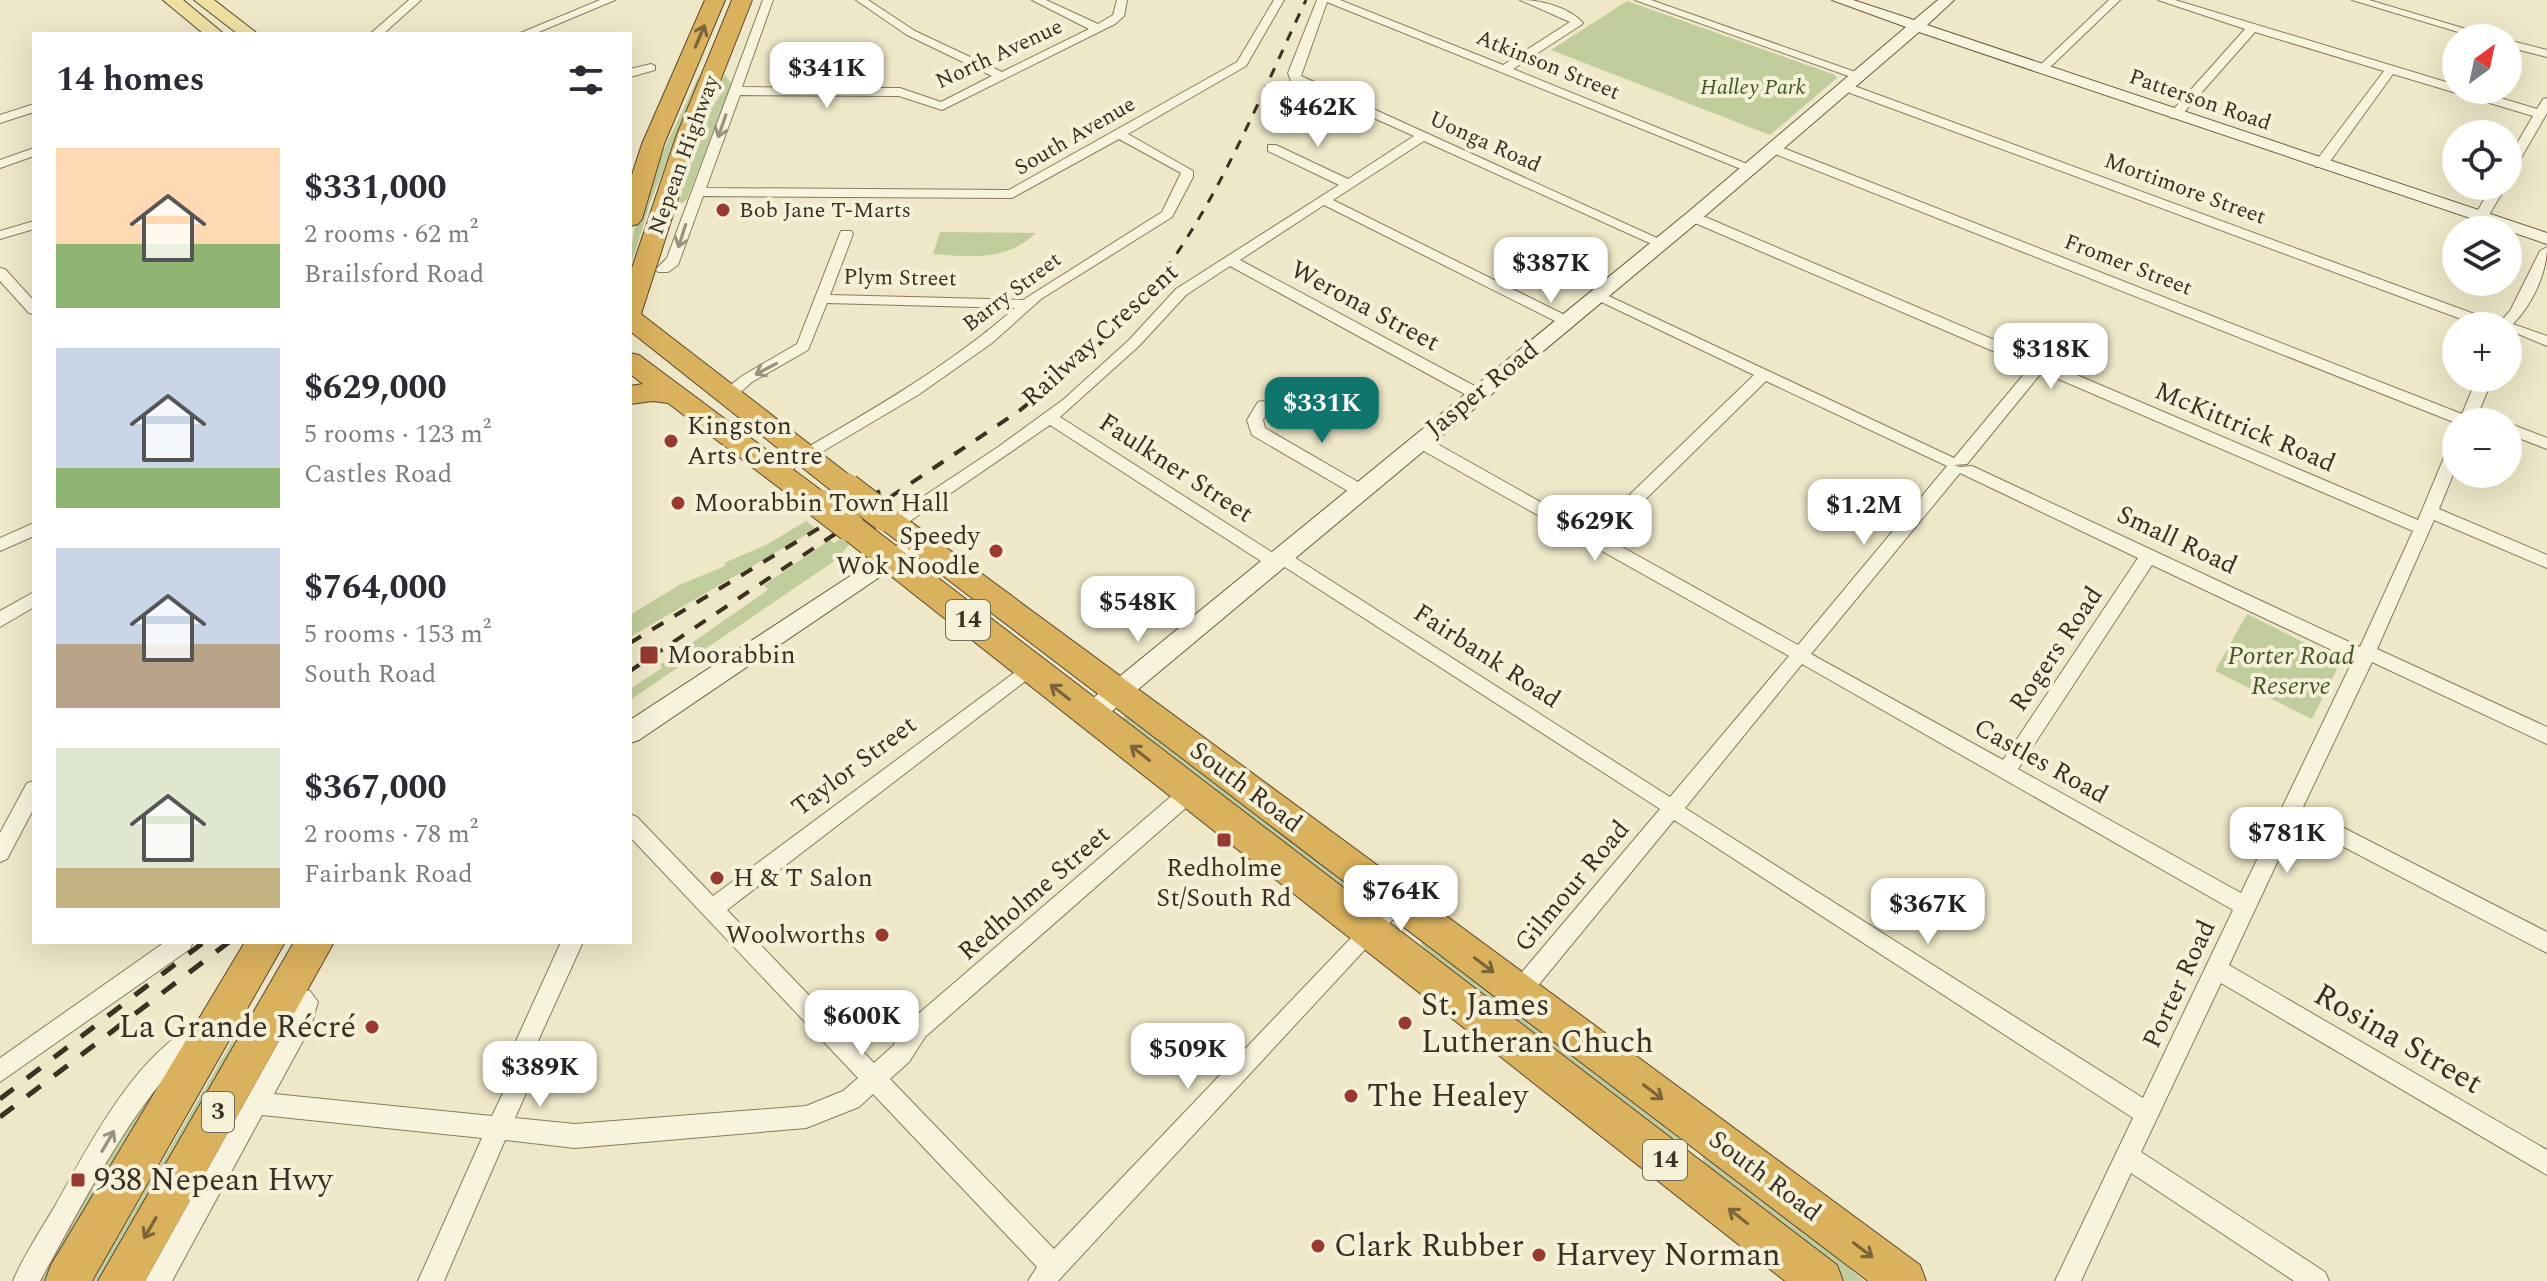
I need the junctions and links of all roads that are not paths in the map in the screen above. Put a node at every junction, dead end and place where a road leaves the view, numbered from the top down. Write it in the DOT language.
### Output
graph roads {
  1 [pos="172,0"];
  2 [pos="203,0"];
  3 [pos="416,0"];
  4 [pos="610,0"];
  5 [pos="715,0"];
  6 [pos="742,0"];
  7 [pos="861,0"];
  8 [pos="1037,0"];
  9 [pos="1122,0"];
  10 [pos="1279,0"];
  11 [pos="1322,0"];
  12 [pos="1330,0"];
  13 [pos="1525,0"];
  14 [pos="1640,0"];
  15 [pos="1839,0"];
  16 [pos="1947,0"];
  17 [pos="2115,0"];
  18 [pos="2163,0"];
  19 [pos="2357,0"];
  20 [pos="767,4"];
  21 [pos="2442,24"];
  22 [pos="1915,26"];
  23 [pos="2253,27"];
  24 [pos="730,28"];
  25 [pos="1097,28"];
  26 [pos="212,32"];
  27 [pos="244,32"];
  28 [pos="378,32"];
  29 [pos="529,32"];
  30 [pos="2522,47"];
  31 [pos="2547,54"];
  32 [pos="651,68"];
  33 [pos="1505,69"];
  34 [pos="2391,69"];
  35 [pos="714,70"];
  36 [pos="2041,70"];
  37 [pos="685,71"];
  38 [pos="632,73"];
  39 [pos="1000,78"];
  40 [pos="1850,83"];
  41 [pos="2442,84"];
  42 [pos="736,87"];
  43 [pos="2547,102"];
  44 [pos="2507,104"];
  45 [pos="32,109"];
  46 [pos="2540,114"];
  47 [pos="2175,115"];
  48 [pos="0,119"];
  49 [pos="1119,134"];
  50 [pos="1423,136"];
  51 [pos="2522,146"];
  52 [pos="1272,148"];
  53 [pos="1774,149"];
  54 [pos="32,153"];
  55 [pos="0,164"];
  56 [pos="2321,164"];
  57 [pos="1751,168"];
  58 [pos="1348,184"];
  59 [pos="696,195"];
  60 [pos="1324,200"];
  61 [pos="632,212"];
  62 [pos="2478,216"];
  63 [pos="1693,217"];
  64 [pos="32,226"];
  65 [pos="657,228"];
  66 [pos="2522,231"];
  67 [pos="846,234"];
  68 [pos="0,235"];
  69 [pos="2547,239"];
  70 [pos="1661,243"];
  71 [pos="2547,251"];
  72 [pos="1229,260"];
  73 [pos="663,269"];
  74 [pos="0,272"];
  75 [pos="1598,295"];
  76 [pos="822,299"];
  77 [pos="1025,305"];
  78 [pos="632,306"];
  79 [pos="32,308"];
  80 [pos="2460,312"];
  81 [pos="2516,312"];
  82 [pos="1566,321"];
  83 [pos="637,331"];
  84 [pos="2522,332"];
  85 [pos="2544,340"];
  86 [pos="632,363"];
  87 [pos="2040,365"];
  88 [pos="1764,374"];
  89 [pos="1477,394"];
  90 [pos="632,395"];
  91 [pos="674,395"];
  92 [pos="728,395"];
  93 [pos="1263,406"];
  94 [pos="2442,409"];
  95 [pos="1050,418"];
  96 [pos="713,423"];
  97 [pos="2522,434"];
  98 [pos="1419,441"];
  99 [pos="2547,444"];
  100 [pos="806,456"];
  101 [pos="1957,465"];
  102 [pos="778,472"];
  103 [pos="2442,484"];
  104 [pos="1359,490"];
  105 [pos="2428,521"];
  106 [pos="32,530"];
  107 [pos="900,530"];
  108 [pos="1594,539"];
  109 [pos="0,545"];
  110 [pos="2149,556"];
  111 [pos="1277,559"];
  112 [pos="2547,562"];
  113 [pos="32,600"];
  114 [pos="0,620"];
  115 [pos="1800,655"];
  116 [pos="2366,655"];
  117 [pos="1030,668"];
  118 [pos="1118,692"];
  119 [pos="1090,715"];
  120 [pos="632,731"];
  121 [pos="2547,736"];
  122 [pos="2006,771"];
  123 [pos="32,793"];
  124 [pos="1189,793"];
  125 [pos="1673,808"];
  126 [pos="2293,811"];
  127 [pos="634,834"];
  128 [pos="0,853"];
  129 [pos="1399,902"];
  130 [pos="2247,907"];
  131 [pos="712,909"];
  132 [pos="1370,933"];
  133 [pos="2547,943"];
  134 [pos="179,944"];
  135 [pos="265,944"];
  136 [pos="314,944"];
  137 [pos="571,944"];
  138 [pos="2218,970"];
  139 [pos="1519,992"];
  140 [pos="236,994"];
  141 [pos="284,996"];
  142 [pos="215,1029"];
  143 [pos="0,1071"];
  144 [pos="869,1076"];
  145 [pos="256,1103"];
  146 [pos="2148,1114"];
  147 [pos="1700,1127"];
  148 [pos="500,1128"];
  149 [pos="2128,1157"];
  150 [pos="2547,1163"];
  151 [pos="1691,1179"];
  152 [pos="1047,1274"];
  153 [pos="26,1281"];
  154 [pos="67,1281"];
  155 [pos="120,1281"];
  156 [pos="158,1281"];
  157 [pos="431,1281"];
  158 [pos="1821,1281"];
  159 [pos="1904,1281"];
  160 [pos="2068,1281"];
  161 [pos="2316,1281"];
  1 -- 26 [label="main road"];
  2 -- 27 [label="main road"];
  3 -- 28 [label="street"];
  4 -- 29 [label="street"];
  37 -- 5 [label="highway, Nepean Highway, one-way"];
  6 -- 24 [label="highway, Nepean Highway"];
  7 -- 39 [label="street"];
  8 -- 25 [label="street"];
  9 -- 25 [label="street, North Avenue"];
  10 -- 49 [label="street, South Avenue"];
  11 -- 50 [label="street, Uonga Road"];
  12 -- 33 [label="street, Atkinson Street"];
  13 -- 33 [label="street"];
  14 -- 40 [label="street, Mortimore Street"];
  15 -- 22 [label="main road, Patterson Road"];
  16 -- 22 [label="main road, Jasper Road"];
  17 -- 36 [label="street"];
  18 -- 23 [label="street"];
  19 -- 21 [label="street"];
  20 -- 24 [label="street"];
  20 -- 42 [label="street"];
  22 -- 36 [label="main road, Patterson Road"];
  22 -- 40 [label="main road, Jasper Road"];
  23 -- 34 [label="street"];
  23 -- 47 [label="street"];
  24 -- 35 [label="highway, Nepean Highway"];
  25 -- 39 [label="street, North Avenue"];
  30 -- 31 [label="street"];
  32 -- 38 [label="street"];
  33 -- 57 [label="street, Atkinson Street"];
  34 -- 41 [label="street"];
  34 -- 56 [label="street"];
  35 -- 37 [label="highway"];
  35 -- 42 [label="street"];
  35 -- 65 [label="highway, Nepean Highway"];
  36 -- 47 [label="main road, Patterson Road"];
  37 -- 61 [label="highway, Nepean Highway"];
  39 -- 42 [label="street, North Avenue"];
  40 -- 53 [label="main road, Jasper Road"];
  40 -- 80 [label="street, Mortimore Street"];
  42 -- 59 [label="street, one-way"];
  43 -- 46 [label="street"];
  44 -- 46 [label="street"];
  45 -- 48 [label="street"];
  46 -- 51 [label="street"];
  47 -- 56 [label="main road, Patterson Road"];
  49 -- 59 [label="street, South Avenue"];
  49 -- 77 [label="street, Barry Street"];
  50 -- 58 [label="street, Railway Crescent"];
  50 -- 70 [label="street, Uonga Road"];
  52 -- 58 [label="street"];
  53 -- 57 [label="main road, Jasper Road"];
  53 -- 94 [label="street, Fromer Street"];
  54 -- 55 [label="street"];
  56 -- 62 [label="main road, Patterson Road"];
  57 -- 63 [label="main road, Jasper Road"];
  58 -- 60 [label="street, Railway Crescent"];
  59 -- 65 [label="street"];
  59 -- 73 [label="street, one-way"];
  60 -- 72 [label="street, Railway Crescent"];
  60 -- 82 [label="street"];
  63 -- 70 [label="main road, Jasper Road"];
  63 -- 87 [label="street, McKittrick Road"];
  64 -- 68 [label="street"];
  65 -- 73 [label="highway"];
  65 -- 78 [label="highway, Nepean Highway"];
  66 -- 69 [label="main road, Patterson Road"];
  67 -- 76 [label="street"];
  70 -- 75 [label="main road, Jasper Road"];
  71 -- 81 [label="street"];
  72 -- 89 [label="street, Werona Street"];
  72 -- 95 [label="street, Railway Crescent"];
  73 -- 83 [label="highway"];
  74 -- 79 [label="street"];
  75 -- 82 [label="main road, Jasper Road"];
  75 -- 88 [label="street, Small Road"];
  76 -- 77 [label="street, Plym Street"];
  76 -- 92 [label="street, one-way"];
  77 -- 100 [label="street, Barry Street"];
  82 -- 89 [label="main road, Jasper Road"];
  83 -- 92 [label="highway, South Road / 14"];
  83 -- 96 [label="highway"];
  84 -- 85 [label="street, Mortimore Street"];
  86 -- 91 [label="highway, South Road / 14"];
  87 -- 101 [label="street, Gilmour Road"];
  87 -- 105 [label="street, McKittrick Road"];
  88 -- 101 [label="street, Small Road"];
  88 -- 108 [label="street"];
  89 -- 98 [label="main road, Jasper Road"];
  90 -- 91 [label="highway"];
  91 -- 96 [label="highway, South Road / 14"];
  92 -- 100 [label="highway, South Road / 14"];
  93 -- 104 [label="street"];
  95 -- 107 [label="street, Railway Crescent"];
  95 -- 111 [label="street, Faulkner Street"];
  96 -- 102 [label="highway, South Road / 14"];
  97 -- 99 [label="street"];
  98 -- 104 [label="main road, Jasper Road"];
  98 -- 108 [label="street, Castles Road"];
  100 -- 102 [label="street, Barry Street"];
  100 -- 107 [label="highway, South Road / 14, bridge"];
  101 -- 110 [label="street, Small Road"];
  101 -- 115 [label="street, Gilmour Road"];
  102 -- 107 [label="highway, South Road / 14, bridge"];
  103 -- 105 [label="street, Porter Road"];
  104 -- 111 [label="main road, Jasper Road"];
  105 -- 112 [label="street, McKittrick Road"];
  105 -- 116 [label="street, Porter Road"];
  106 -- 109 [label="street"];
  107 -- 117 [label="highway, South Road / 14"];
  107 -- 118 [label="highway, South Road / 14"];
  107 -- 120 [label="main road"];
  108 -- 115 [label="street, Castles Road"];
  110 -- 116 [label="street, Small Road"];
  110 -- 122 [label="street, Rogers Road"];
  111 -- 118 [label="main road, Jasper Road"];
  111 -- 125 [label="street, Fairbank Road"];
  113 -- 114 [label="street"];
  115 -- 122 [label="street, Castles Road"];
  115 -- 125 [label="street, Gilmour Road"];
  116 -- 121 [label="street, Small Road"];
  116 -- 126 [label="street, Porter Road"];
  119 -- 117 [label="highway, South Road / 14, one-way"];
  117 -- 131 [label="street, Taylor Street"];
  118 -- 119 [label="main road, Jasper Road"];
  118 -- 129 [label="highway, South Road / 14"];
  124 -- 119 [label="highway, South Road / 14, one-way"];
  122 -- 130 [label="street, Castles Road"];
  123 -- 128 [label="street"];
  124 -- 132 [label="highway, South Road / 14"];
  124 -- 144 [label="street, Redholme Street"];
  125 -- 139 [label="street, Gilmour Road"];
  125 -- 146 [label="street, Fairbank Road"];
  126 -- 130 [label="street, Porter Road"];
  126 -- 133 [label="street"];
  127 -- 131 [label="street"];
  129 -- 132 [label="street"];
  129 -- 139 [label="highway, South Road / 14, one-way"];
  130 -- 138 [label="street, Porter Road"];
  131 -- 144 [label="street"];
  132 -- 151 [label="highway, South Road / 14"];
  132 -- 152 [label="street"];
  134 -- 143 [label="street"];
  135 -- 140 [label="highway, 3"];
  136 -- 141 [label="highway, 3"];
  137 -- 148 [label="street"];
  138 -- 146 [label="street, Porter Road"];
  138 -- 150 [label="street, Rosina Street"];
  139 -- 147 [label="highway, South Road / 14, one-way"];
  140 -- 141 [label="highway"];
  140 -- 142 [label="highway, 3"];
  141 -- 145 [label="street"];
  141 -- 155 [label="highway, 3, one-way"];
  153 -- 142 [label="street, one-way"];
  142 -- 154 [label="highway, 3"];
  144 -- 148 [label="street, Redholme Street"];
  144 -- 152 [label="street"];
  145 -- 148 [label="street, Redholme Street"];
  145 -- 156 [label="street"];
  146 -- 149 [label="street, Porter Road"];
  147 -- 151 [label="highway"];
  147 -- 159 [label="highway, South Road / 14, one-way"];
  148 -- 157 [label="street"];
  149 -- 160 [label="street, Porter Road"];
  149 -- 161 [label="street"];
  158 -- 151 [label="highway, South Road / 14, one-way"];
}
